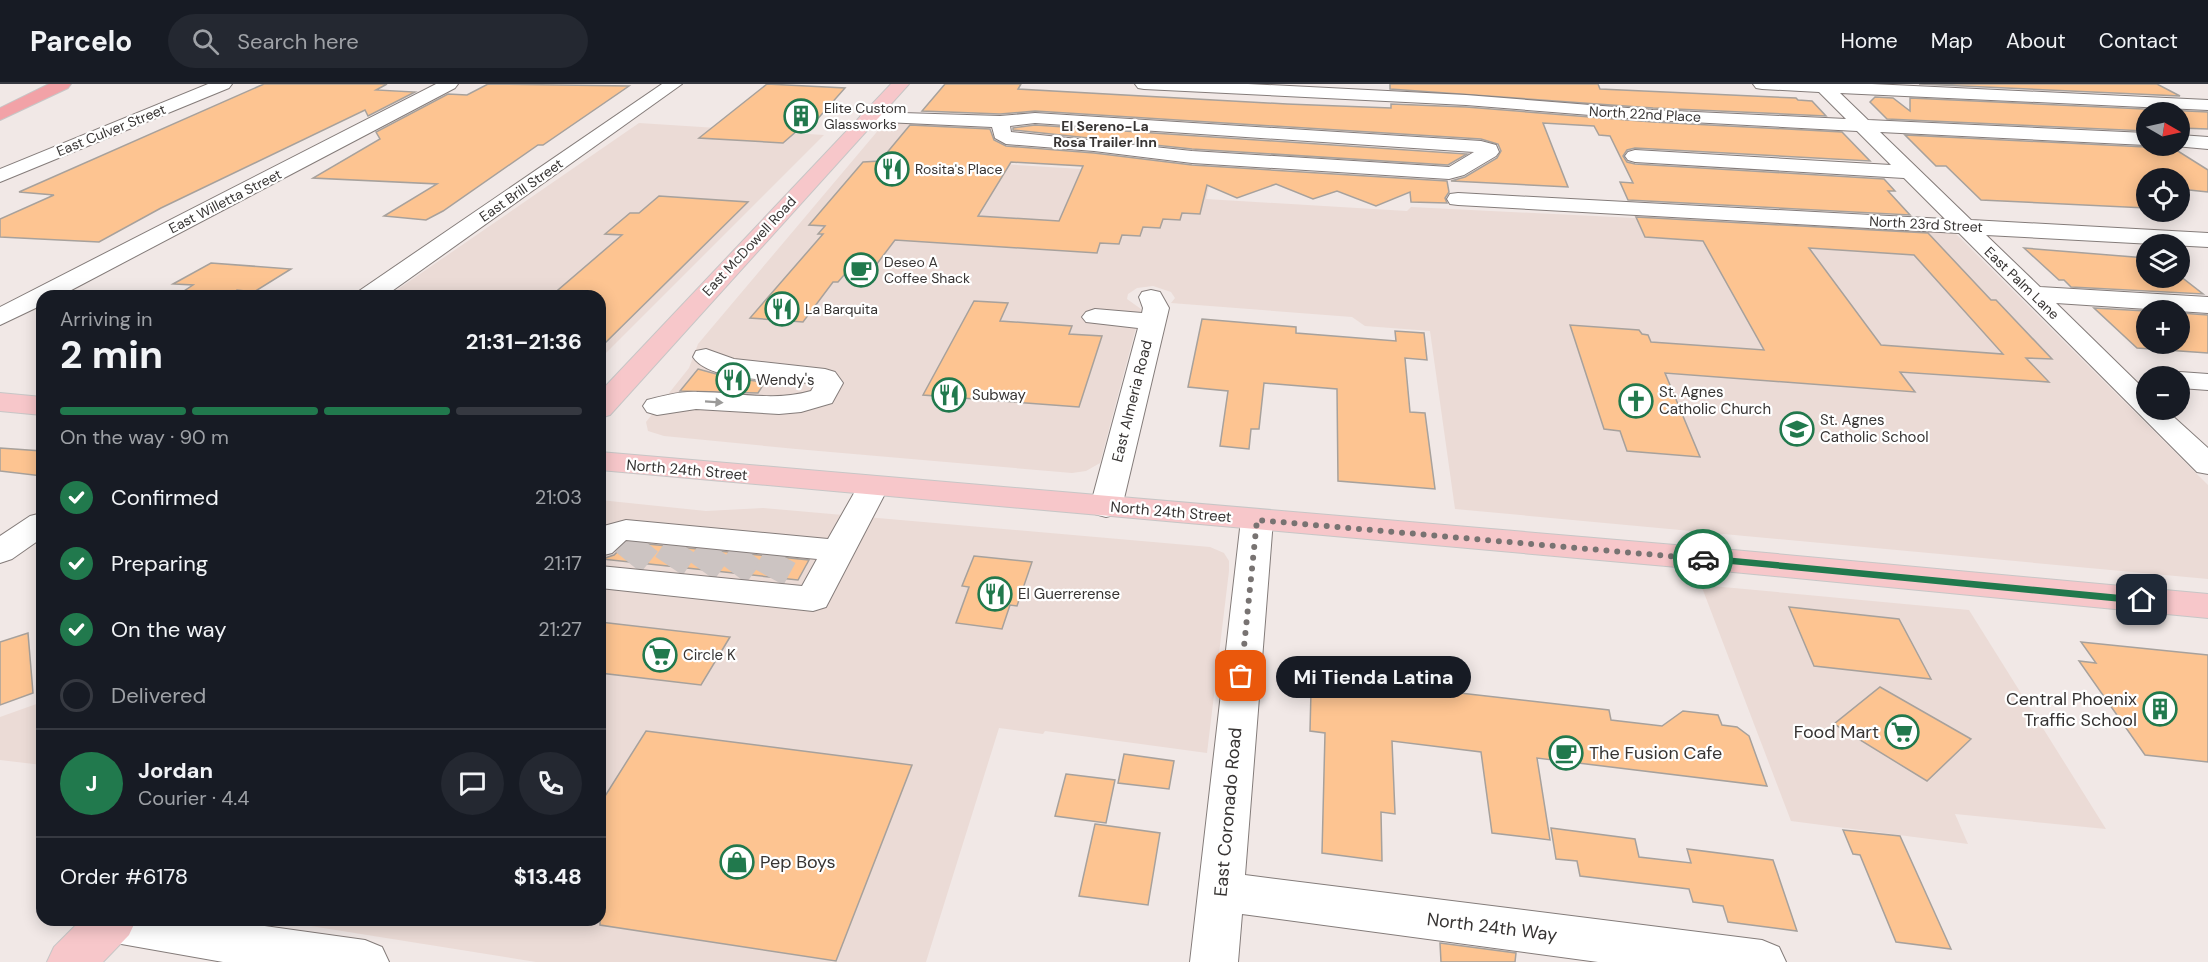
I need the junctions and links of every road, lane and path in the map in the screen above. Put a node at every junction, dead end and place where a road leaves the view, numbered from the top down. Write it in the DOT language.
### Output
graph roads {
  1 [pos="39,84"];
  2 [pos="62,84"];
  3 [pos="223,84"];
  4 [pos="449,84"];
  5 [pos="673,84"];
  6 [pos="900,84"];
  7 [pos="1144,84"];
  8 [pos="1761,84"];
  9 [pos="1822,86"];
  10 [pos="0,96"];
  11 [pos="2208,105"];
  12 [pos="0,114"];
  13 [pos="869,117"];
  14 [pos="1000,122"];
  15 [pos="1862,125"];
  16 [pos="2136,139"];
  17 [pos="2190,142"];
  18 [pos="2208,143"];
  19 [pos="1635,156"];
  20 [pos="1909,172"];
  21 [pos="0,176"];
  22 [pos="1458,199"];
  23 [pos="1964,226"];
  24 [pos="2208,240"];
  25 [pos="52,290"];
  26 [pos="377,290"];
  27 [pos="2034,294"];
  28 [pos="36,298"];
  29 [pos="2208,305"];
  30 [pos="0,317"];
  31 [pos="1095,317"];
  32 [pos="706,357"];
  33 [pos="2116,375"];
  34 [pos="2136,377"];
  35 [pos="2190,381"];
  36 [pos="2208,382"];
  37 [pos="2136,396"];
  38 [pos="0,402"];
  39 [pos="606,402"];
  40 [pos="36,405"];
  41 [pos="657,406"];
  42 [pos="2161,420"];
  43 [pos="606,462"];
  44 [pos="2208,465"];
  45 [pos="873,486"];
  46 [pos="1106,507"];
  47 [pos="1257,520"];
  48 [pos="36,527"];
  49 [pos="839,551"];
  50 [pos="0,552"];
  51 [pos="624,556"];
  52 [pos="724,563"];
  53 [pos="2208,606"];
  54 [pos="1221,892"];
  55 [pos="105,926"];
  56 [pos="143,926"];
  57 [pos="72,962"];
  58 [pos="365,962"];
  59 [pos="1214,962"];
  60 [pos="1762,962"];
  1 -- 10 [label="highway"];
  2 -- 12 [label="highway"];
  3 -- 21 [label="street, East Culver Street"];
  4 -- 25 [label="street, East Willetta Street"];
  5 -- 26 [label="street, East Brill Street"];
  6 -- 13 [label="main road, East McDowell Road"];
  7 -- 15 [label="street, North 22nd Place"];
  8 -- 9 [label="street"];
  9 -- 11 [label="street"];
  9 -- 15 [label="street, East Palm Lane"];
  13 -- 14 [label="street"];
  13 -- 39 [label="main road, East McDowell Road"];
  14 -- 14 [label="street"];
  15 -- 16 [label="street, North 22nd Place"];
  15 -- 20 [label="street, East Palm Lane"];
  17 -- 18 [label="street"];
  19 -- 20 [label="street"];
  20 -- 23 [label="street, East Palm Lane"];
  22 -- 23 [label="street, North 23rd Street"];
  23 -- 24 [label="street, North 23rd Street"];
  23 -- 27 [label="street, East Palm Lane"];
  27 -- 29 [label="street"];
  27 -- 33 [label="street, East Palm Lane"];
  28 -- 30 [label="street, East Willetta Street"];
  31 -- 46 [label="street, East Almeria Road"];
  41 -- 32 [label="street, one-way"];
  33 -- 34 [label="street"];
  33 -- 37 [label="street, East Palm Lane"];
  35 -- 36 [label="street"];
  38 -- 40 [label="main road"];
  42 -- 44 [label="street"];
  43 -- 45 [label="main road, North 24th Street"];
  45 -- 46 [label="main road, North 24th Street"];
  45 -- 49 [label="street"];
  46 -- 47 [label="main road, North 24th Street"];
  47 -- 53 [label="main road, North 24th Street"];
  47 -- 54 [label="street, East Coronado Road"];
  48 -- 50 [label="street"];
  49 -- 52 [label="street"];
  49 -- 52 [label="street"];
  51 -- 52 [label="street"];
  51 -- 52 [label="street"];
  54 -- 59 [label="street, East Coronado Road"];
  54 -- 60 [label="street, North 24th Way"];
  55 -- 57 [label="main road"];
  56 -- 58 [label="street"];
}
